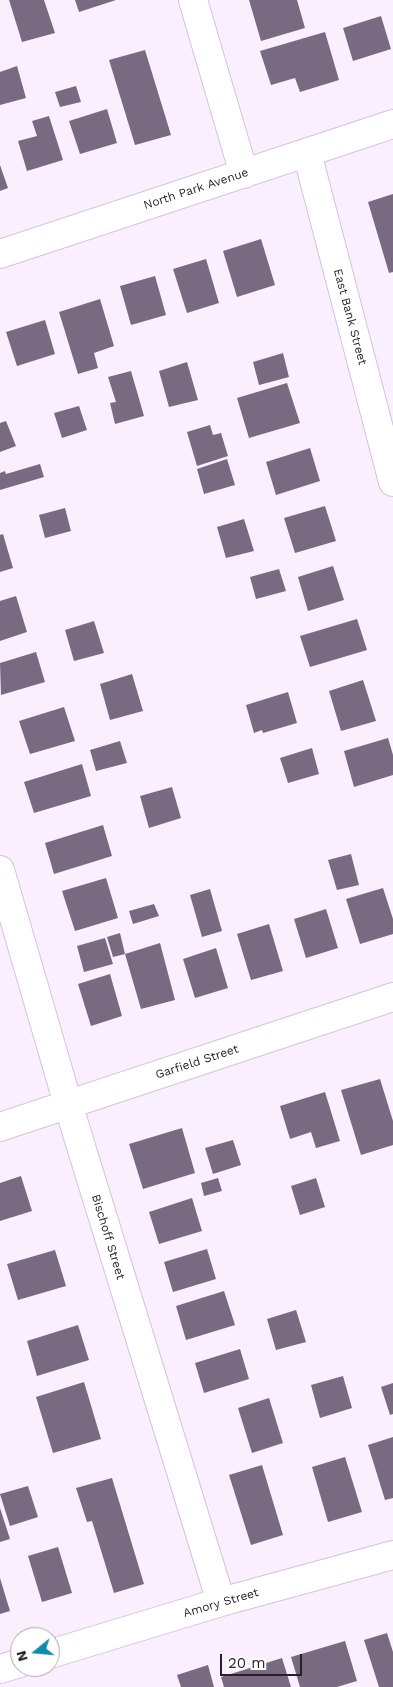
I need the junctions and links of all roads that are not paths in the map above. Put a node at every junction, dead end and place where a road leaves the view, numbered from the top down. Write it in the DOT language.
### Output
graph roads {
  1 [pos="194,0"];
  2 [pos="393,124"];
  3 [pos="307,153"];
  4 [pos="244,174"];
  5 [pos="0,254"];
  6 [pos="393,482"];
  7 [pos="0,870"];
  8 [pos="393,997"];
  9 [pos="68,1104"];
  10 [pos="0,1127"];
  11 [pos="393,1555"];
  12 [pos="221,1602"];
  13 [pos="60,1651"];
  1 -- 4 [label="street"];
  2 -- 3 [label="street, North Park Avenue"];
  3 -- 4 [label="street, North Park Avenue"];
  3 -- 6 [label="street, East Bank Street"];
  4 -- 5 [label="street, North Park Avenue"];
  7 -- 9 [label="street, Bischoff Street"];
  8 -- 9 [label="street, Garfield Street"];
  9 -- 10 [label="street, Garfield Street"];
  9 -- 12 [label="street, Bischoff Street"];
  11 -- 12 [label="street, Amory Street"];
  12 -- 13 [label="street, Amory Street"];
}
